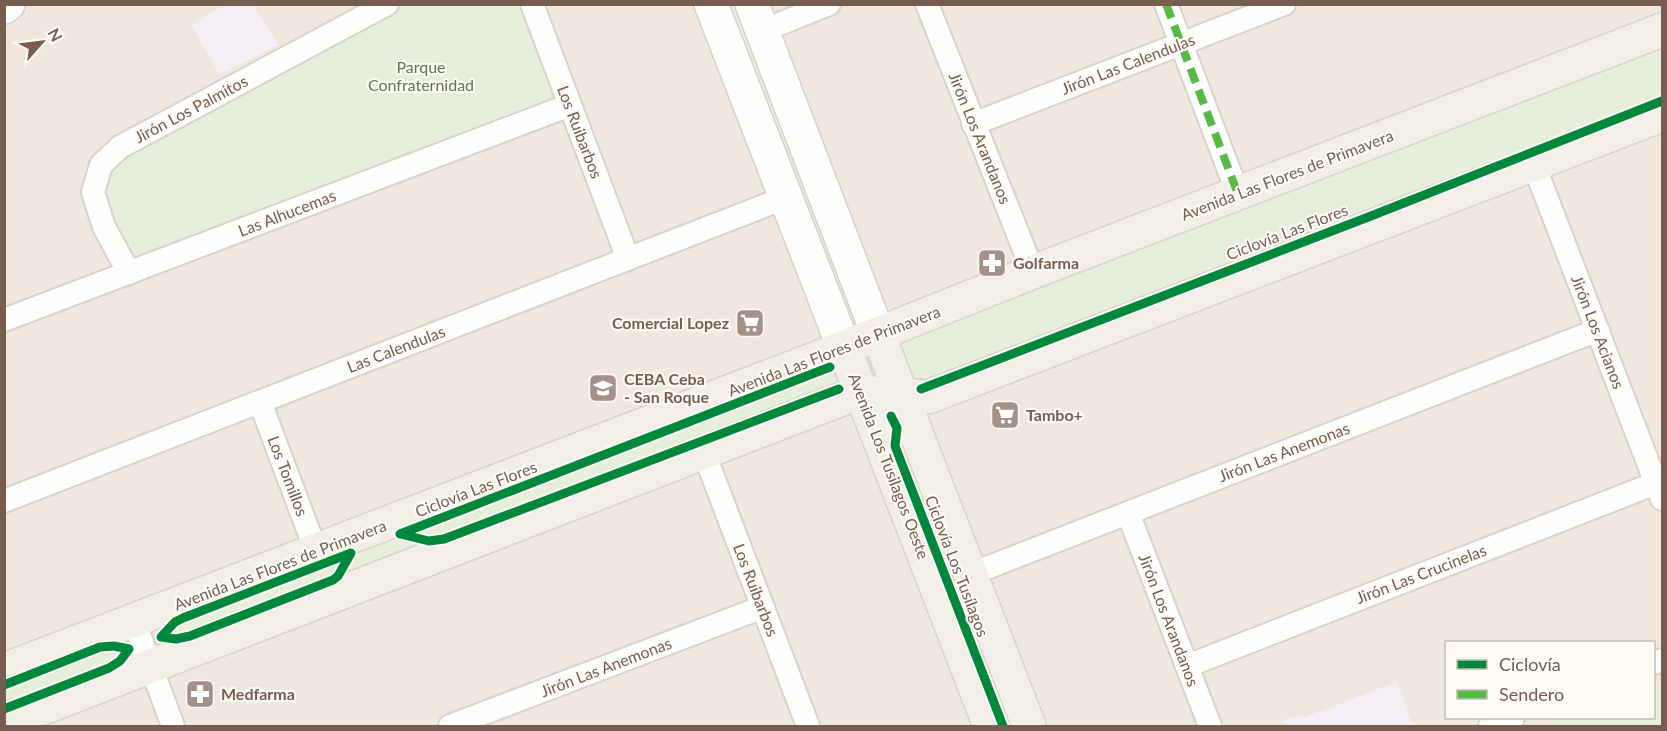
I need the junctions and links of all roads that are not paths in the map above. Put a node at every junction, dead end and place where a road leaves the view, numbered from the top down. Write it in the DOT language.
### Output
graph roads {
  1 [pos="387,4"];
  2 [pos="532,4"];
  3 [pos="711,4"];
  4 [pos="830,4"];
  5 [pos="927,4"];
  6 [pos="1166,4"];
  7 [pos="1284,4"];
  8 [pos="757,18"];
  9 [pos="1662,30"];
  10 [pos="1181,44"];
  11 [pos="570,105"];
  12 [pos="1662,115"];
  13 [pos="973,124"];
  14 [pos="1534,165"];
  15 [pos="1238,194"];
  16 [pos="787,197"];
  17 [pos="628,259"];
  18 [pos="1033,272"];
  19 [pos="129,273"];
  20 [pos="4,321"];
  21 [pos="1598,330"];
  22 [pos="878,334"];
  23 [pos="843,348"];
  24 [pos="860,392"];
  25 [pos="901,396"];
  26 [pos="260,402"];
  27 [pos="704,453"];
  28 [pos="1659,491"];
  29 [pos="4,501"];
  30 [pos="1128,513"];
  31 [pos="316,551"];
  32 [pos="971,574"];
  33 [pos="763,607"];
  34 [pos="134,621"];
  35 [pos="1186,666"];
  36 [pos="151,667"];
  37 [pos="4,670"];
  38 [pos="1508,719"];
  39 [pos="4,723"];
  40 [pos="173,726"];
  41 [pos="450,726"];
  42 [pos="808,726"];
  43 [pos="990,726"];
  44 [pos="1029,726"];
  45 [pos="1210,726"];
  46 [pos="1490,726"];
  1 -- 19 [label="street, Jirón Los Palmitos"];
  2 -- 11 [label="street, Los Ruibarbos"];
  3 -- 16 [label="street, Avenida Los Tusilagos Oeste"];
  4 -- 8 [label="street"];
  5 -- 13 [label="street, Jirón Los Arandanos"];
  6 -- 10 [label="street"];
  7 -- 10 [label="street, Jirón Las Calendulas"];
  8 -- 22 [label="street"];
  9 -- 15 [label="main road, Avenida Las Flores de Primavera"];
  10 -- 13 [label="street, Jirón Las Calendulas"];
  10 -- 15 [label="street"];
  11 -- 17 [label="street, Los Ruibarbos"];
  11 -- 19 [label="street, Las Alhucemas"];
  12 -- 14 [label="main road"];
  13 -- 18 [label="street, Jirón Los Arandanos"];
  14 -- 21 [label="street, Jirón Los Acianos"];
  14 -- 25 [label="main road"];
  15 -- 18 [label="main road, Avenida Las Flores de Primavera"];
  16 -- 17 [label="street, Las Calendulas"];
  16 -- 23 [label="street, Avenida Los Tusilagos Oeste"];
  17 -- 26 [label="street, Las Calendulas"];
  18 -- 22 [label="main road, Avenida Las Flores de Primavera"];
  19 -- 20 [label="street, Las Alhucemas"];
  21 -- 28 [label="street, Jirón Los Acianos"];
  21 -- 30 [label="street, Jirón Las Anemonas"];
  22 -- 23 [label="main road, Avenida Las Flores de Primavera"];
  22 -- 25 [label="main road"];
  23 -- 24 [label="main road, Avenida Los Tusilagos Oeste"];
  23 -- 31 [label="main road, Avenida Las Flores de Primavera"];
  24 -- 25 [label="main road"];
  24 -- 27 [label="main road"];
  24 -- 43 [label="main road, Avenida Los Tusilagos Oeste"];
  25 -- 32 [label="main road"];
  26 -- 29 [label="street, Las Calendulas"];
  26 -- 31 [label="street, Los Tomillos"];
  27 -- 33 [label="street, Los Ruibarbos"];
  27 -- 36 [label="main road"];
  28 -- 35 [label="street, Jirón Las Crucinelas"];
  30 -- 32 [label="street, Jirón Las Anemonas"];
  30 -- 35 [label="street, Jirón Los Arandanos"];
  31 -- 34 [label="main road, Avenida Las Flores de Primavera"];
  32 -- 44 [label="main road"];
  33 -- 41 [label="street, Jirón Las Anemonas"];
  33 -- 42 [label="street, Los Ruibarbos"];
  34 -- 36 [label="street"];
  34 -- 37 [label="main road, Avenida Las Flores de Primavera"];
  35 -- 45 [label="street, Jirón Los Arandanos"];
  36 -- 39 [label="main road"];
  36 -- 40 [label="street"];
  38 -- 46 [label="street"];
}
